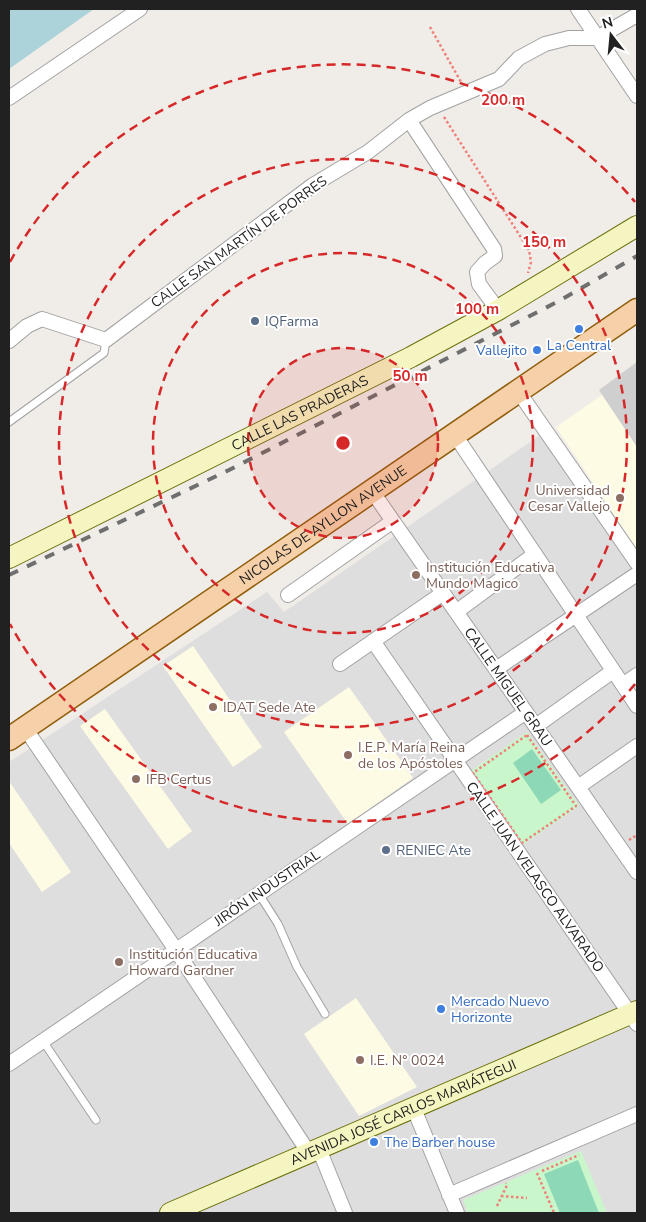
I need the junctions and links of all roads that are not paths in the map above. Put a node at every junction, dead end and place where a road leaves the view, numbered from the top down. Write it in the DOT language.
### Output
graph roads {
  1 [pos="140,9"];
  2 [pos="578,9"];
  3 [pos="637,15"];
  4 [pos="598,38"];
  5 [pos="637,96"];
  6 [pos="9,98"];
  7 [pos="409,120"];
  8 [pos="637,226"];
  9 [pos="498,310"];
  10 [pos="637,310"];
  11 [pos="637,325"];
  12 [pos="106,340"];
  13 [pos="9,341"];
  14 [pos="525,401"];
  15 [pos="9,422"];
  16 [pos="461,444"];
  17 [pos="379,501"];
  18 [pos="393,521"];
  19 [pos="535,554"];
  20 [pos="9,558"];
  21 [pos="637,563"];
  22 [pos="637,574"];
  23 [pos="443,593"];
  24 [pos="288,595"];
  25 [pos="456,612"];
  26 [pos="576,615"];
  27 [pos="373,641"];
  28 [pos="340,664"];
  29 [pos="496,669"];
  30 [pos="614,670"];
  31 [pos="637,675"];
  32 [pos="623,685"];
  33 [pos="637,706"];
  34 [pos="526,712"];
  35 [pos="536,726"];
  36 [pos="22,735"];
  37 [pos="637,746"];
  38 [pos="9,753"];
  39 [pos="455,760"];
  40 [pos="578,787"];
  41 [pos="637,872"];
  42 [pos="259,894"];
  43 [pos="176,950"];
  44 [pos="325,1014"];
  45 [pos="635,1016"];
  46 [pos="42,1041"];
  47 [pos="9,1064"];
  48 [pos="414,1109"];
  49 [pos="637,1114"];
  50 [pos="96,1120"];
  51 [pos="314,1151"];
  52 [pos="449,1195"];
  53 [pos="170,1213"];
  54 [pos="346,1213"];
  55 [pos="457,1213"];
  1 -- 6 [label="street"];
  2 -- 4 [label="street"];
  3 -- 4 [label="street"];
  4 -- 5 [label="street"];
  4 -- 7 [label="street, CALLE SAN MARTÍN DE PORRES"];
  7 -- 9 [label="street"];
  7 -- 12 [label="street, CALLE SAN MARTÍN DE PORRES"];
  8 -- 9 [label="street, CALLE LAS PRADERAS"];
  9 -- 20 [label="street, CALLE LAS PRADERAS"];
  10 -- 36 [label="main road, NICOLAS DE AYLLON AVENUE"];
  11 -- 14 [label="main road, NICOLAS DE AYLLON AVENUE"];
  12 -- 13 [label="street"];
  12 -- 15 [label="lane"];
  14 -- 16 [label="main road, NICOLAS DE AYLLON AVENUE"];
  14 -- 21 [label="street"];
  16 -- 17 [label="main road, NICOLAS DE AYLLON AVENUE"];
  16 -- 19 [label="street"];
  17 -- 18 [label="street, CALLE MIGUEL GRAU"];
  17 -- 36 [label="main road, NICOLAS DE AYLLON AVENUE"];
  18 -- 23 [label="street, CALLE MIGUEL GRAU"];
  18 -- 24 [label="street"];
  19 -- 25 [label="street"];
  19 -- 26 [label="street"];
  22 -- 26 [label="street"];
  23 -- 25 [label="street, CALLE MIGUEL GRAU"];
  23 -- 27 [label="street"];
  25 -- 29 [label="street, CALLE MIGUEL GRAU"];
  26 -- 29 [label="street"];
  26 -- 30 [label="street"];
  27 -- 28 [label="street"];
  27 -- 39 [label="street, CALLE JUAN VELASCO ALVARADO"];
  29 -- 34 [label="street, CALLE MIGUEL GRAU"];
  30 -- 32 [label="street"];
  30 -- 35 [label="street"];
  31 -- 32 [label="street"];
  32 -- 33 [label="street"];
  34 -- 35 [label="street, CALLE MIGUEL GRAU"];
  34 -- 39 [label="street, JIRÓN INDUSTRIAL"];
  35 -- 40 [label="street, CALLE MIGUEL GRAU"];
  36 -- 38 [label="main road, NICOLAS DE AYLLON AVENUE"];
  36 -- 43 [label="street"];
  37 -- 40 [label="street"];
  39 -- 42 [label="street, JIRÓN INDUSTRIAL"];
  39 -- 45 [label="street, CALLE JUAN VELASCO ALVARADO"];
  40 -- 41 [label="street, CALLE MIGUEL GRAU"];
  42 -- 43 [label="street, JIRÓN INDUSTRIAL"];
  42 -- 44 [label="lane"];
  43 -- 46 [label="street, JIRÓN INDUSTRIAL"];
  43 -- 51 [label="street"];
  45 -- 48 [label="street, AVENIDA JOSÉ CARLOS MARIÁTEGUI"];
  46 -- 47 [label="street, JIRÓN INDUSTRIAL"];
  46 -- 50 [label="lane"];
  48 -- 51 [label="street, AVENIDA JOSÉ CARLOS MARIÁTEGUI"];
  48 -- 52 [label="street"];
  49 -- 52 [label="street"];
  51 -- 53 [label="street, AVENIDA JOSÉ CARLOS MARIÁTEGUI"];
  51 -- 54 [label="street"];
  52 -- 55 [label="street"];
}
